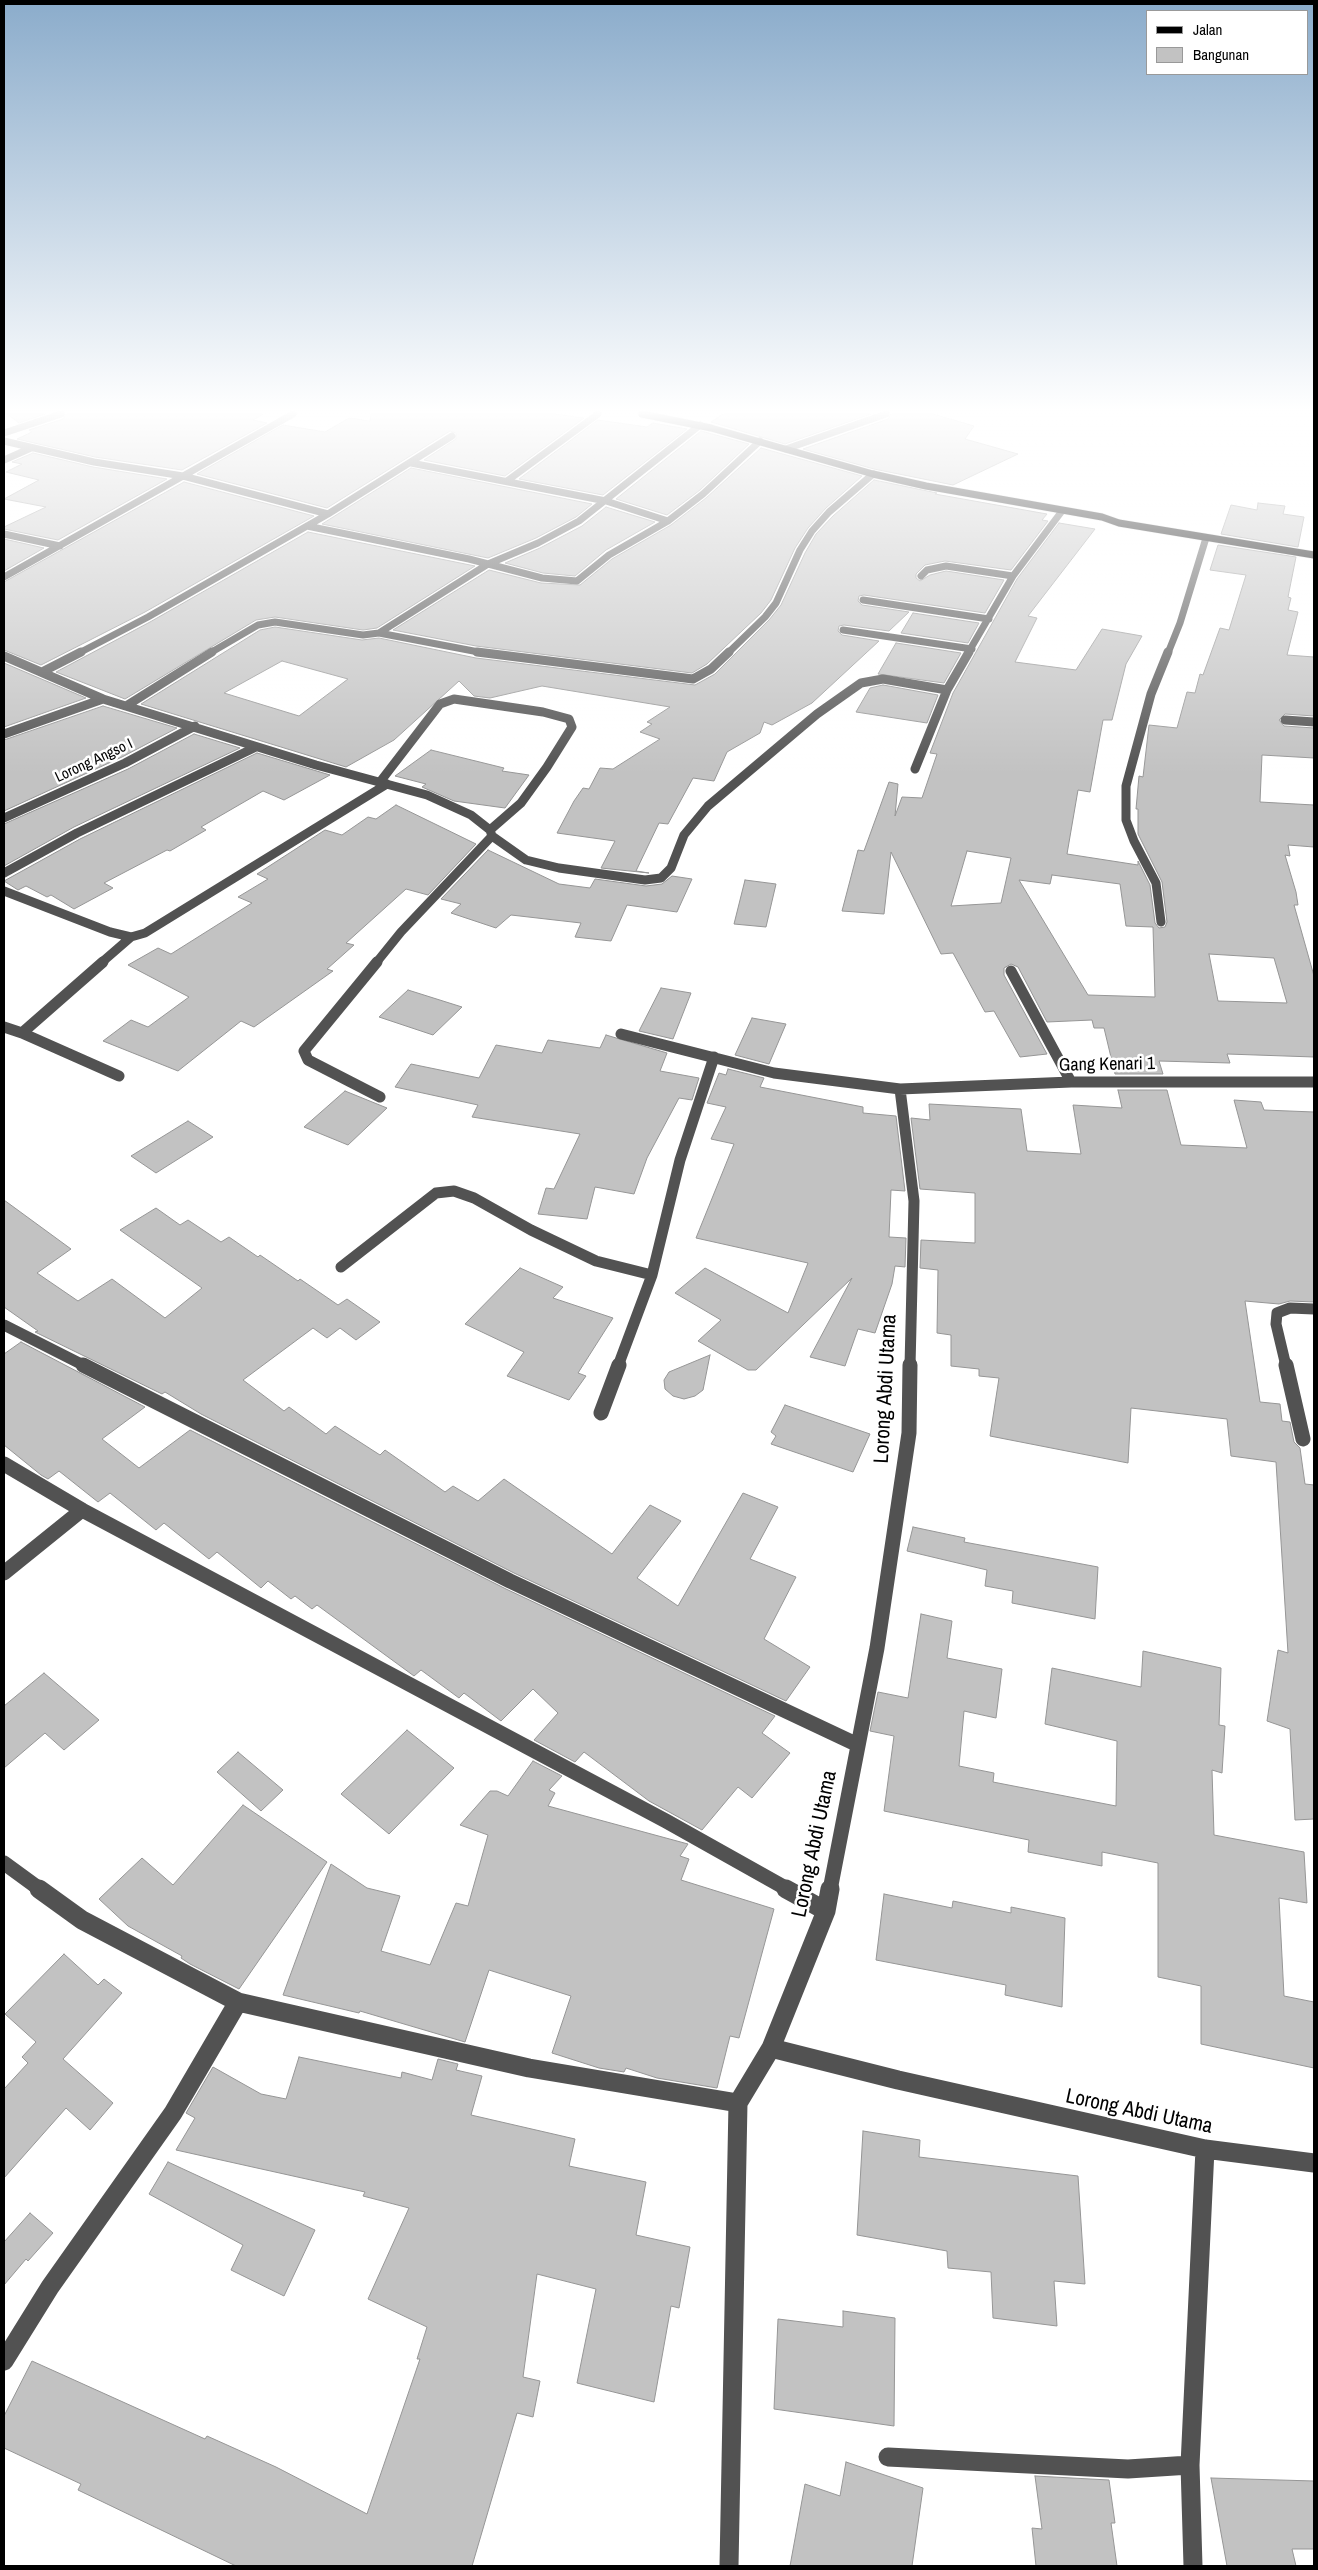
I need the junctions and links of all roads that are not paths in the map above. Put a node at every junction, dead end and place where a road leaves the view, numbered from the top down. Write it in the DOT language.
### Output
graph roads {
  1 [pos="4,534"];
  2 [pos="81,534"];
  3 [pos="293,534"];
  4 [pos="345,534"];
  5 [pos="555,534"];
  6 [pos="646,534"];
  7 [pos="810,534"];
  8 [pos="1045,534"];
  9 [pos="1182,534"];
  10 [pos="1221,534"];
  11 [pos="1206,538"];
  12 [pos="60,546"];
  13 [pos="1314,550"];
  14 [pos="1314,555"];
  15 [pos="488,564"];
  16 [pos="921,576"];
  17 [pos="1013,576"];
  18 [pos="4,578"];
  19 [pos="863,600"];
  20 [pos="989,619"];
  21 [pos="842,630"];
  22 [pos="379,633"];
  23 [pos="972,649"];
  24 [pos="4,656"];
  25 [pos="42,672"];
  26 [pos="947,690"];
  27 [pos="103,699"];
  28 [pos="126,706"];
  29 [pos="1285,720"];
  30 [pos="1314,722"];
  31 [pos="195,726"];
  32 [pos="4,734"];
  33 [pos="256,747"];
  34 [pos="915,768"];
  35 [pos="384,783"];
  36 [pos="4,818"];
  37 [pos="490,833"];
  38 [pos="4,873"];
  39 [pos="4,891"];
  40 [pos="1160,922"];
  41 [pos="131,937"];
  42 [pos="1011,971"];
  43 [pos="4,1027"];
  44 [pos="22,1034"];
  45 [pos="621,1034"];
  46 [pos="714,1058"];
  47 [pos="119,1076"];
  48 [pos="1071,1082"];
  49 [pos="1314,1082"];
  50 [pos="900,1089"];
  51 [pos="380,1096"];
  52 [pos="341,1267"];
  53 [pos="652,1274"];
  54 [pos="1314,1309"];
  55 [pos="4,1325"];
  56 [pos="601,1413"];
  57 [pos="1304,1439"];
  58 [pos="4,1464"];
  59 [pos="82,1510"];
  60 [pos="4,1573"];
  61 [pos="858,1745"];
  62 [pos="4,1863"];
  63 [pos="826,1911"];
  64 [pos="238,2002"];
  65 [pos="770,2048"];
  66 [pos="738,2103"];
  67 [pos="1205,2149"];
  68 [pos="1314,2163"];
  69 [pos="4,2361"];
  70 [pos="888,2457"];
  71 [pos="1190,2465"];
  72 [pos="729,2566"];
  73 [pos="1193,2566"];
  1 -- 12 [label="street"];
  2 -- 12 [label="street"];
  3 -- 25 [label="street"];
  4 -- 15 [label="street"];
  5 -- 15 [label="street"];
  6 -- 15 [label="street"];
  7 -- 22 [label="street"];
  8 -- 17 [label="street"];
  9 -- 11 [label="main road"];
  10 -- 13 [label="main road"];
  11 -- 14 [label="main road"];
  11 -- 40 [label="street"];
  12 -- 18 [label="street"];
  15 -- 22 [label="street"];
  16 -- 17 [label="street"];
  17 -- 20 [label="street"];
  19 -- 20 [label="street"];
  20 -- 23 [label="street"];
  21 -- 23 [label="street"];
  22 -- 28 [label="street"];
  23 -- 26 [label="street"];
  24 -- 25 [label="street"];
  25 -- 27 [label="street"];
  26 -- 34 [label="street"];
  26 -- 37 [label="street"];
  27 -- 28 [label="street"];
  27 -- 32 [label="street"];
  28 -- 31 [label="street"];
  29 -- 30 [label="street"];
  31 -- 33 [label="street"];
  31 -- 36 [label="street, Lorong Angso I"];
  33 -- 35 [label="street"];
  33 -- 38 [label="street"];
  35 -- 37 [label="street"];
  35 -- 37 [label="street"];
  35 -- 41 [label="street"];
  37 -- 51 [label="street"];
  39 -- 41 [label="street"];
  41 -- 44 [label="street"];
  42 -- 48 [label="street"];
  43 -- 44 [label="street"];
  44 -- 47 [label="street"];
  45 -- 46 [label="street, Gang Kenari 1"];
  46 -- 50 [label="street, Gang Kenari 1"];
  46 -- 53 [label="street"];
  48 -- 49 [label="street, Gang Kenari 1"];
  48 -- 50 [label="street, Gang Kenari 1"];
  50 -- 61 [label="street, Lorong Abdi Utama"];
  52 -- 53 [label="street"];
  53 -- 56 [label="street"];
  54 -- 57 [label="street"];
  55 -- 61 [label="street"];
  58 -- 59 [label="street"];
  59 -- 60 [label="street"];
  59 -- 63 [label="street"];
  61 -- 63 [label="street, Lorong Abdi Utama"];
  62 -- 64 [label="street"];
  63 -- 65 [label="street, Lorong Abdi Utama"];
  64 -- 66 [label="street"];
  64 -- 69 [label="street"];
  65 -- 66 [label="street"];
  65 -- 67 [label="street, Lorong Abdi Utama"];
  66 -- 72 [label="street"];
  67 -- 68 [label="street, Lorong Abdi Utama"];
  67 -- 71 [label="street"];
  70 -- 71 [label="street"];
  71 -- 73 [label="street"];
}
